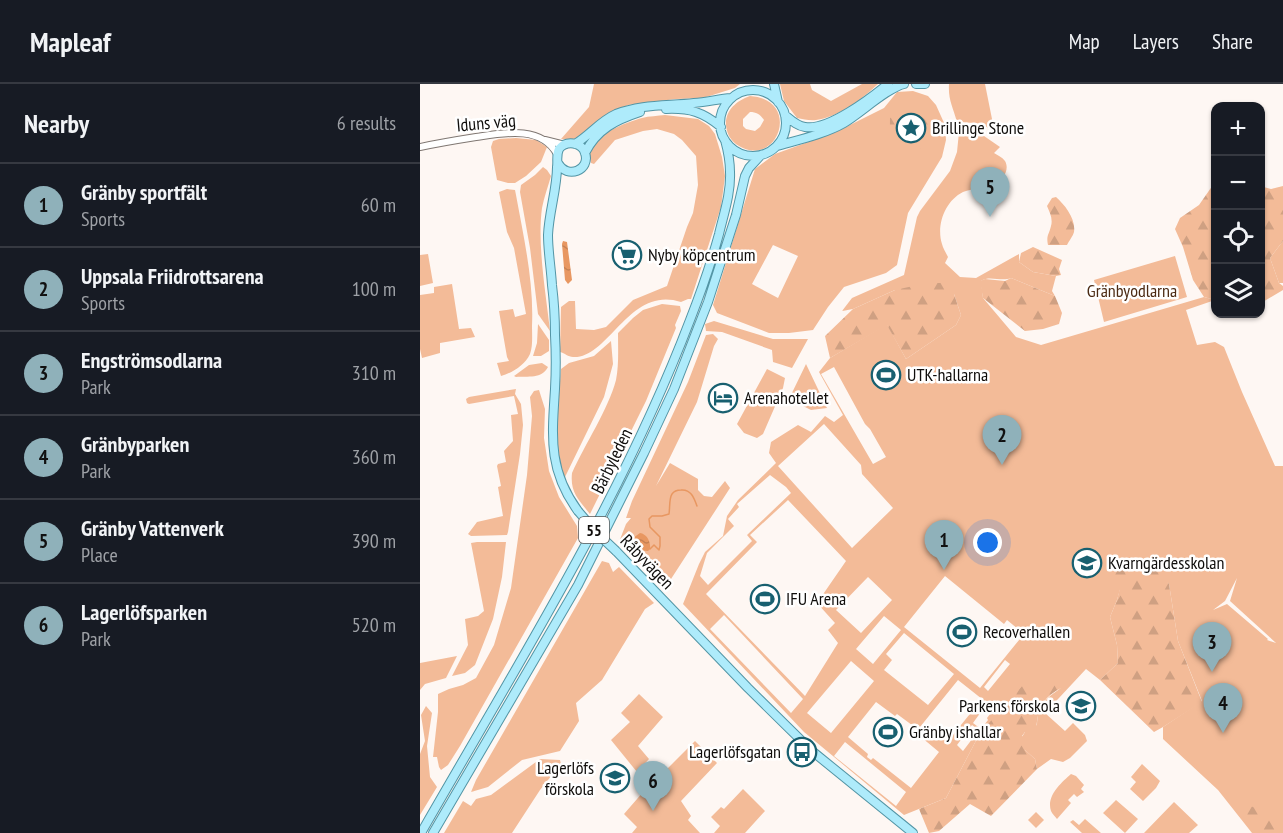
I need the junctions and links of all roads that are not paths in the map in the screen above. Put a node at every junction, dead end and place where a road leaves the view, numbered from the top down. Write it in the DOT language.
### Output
graph roads {
  1 [pos="751,84"];
  2 [pos="774,84"];
  3 [pos="888,84"];
  4 [pos="904,84"];
  5 [pos="916,84"];
  6 [pos="926,84"];
  7 [pos="744,91"];
  8 [pos="731,98"];
  9 [pos="778,102"];
  10 [pos="785,115"];
  11 [pos="720,127"];
  12 [pos="544,140"];
  13 [pos="725,140"];
  14 [pos="575,144"];
  15 [pos="565,145"];
  16 [pos="420,147"];
  17 [pos="776,147"];
  18 [pos="585,153"];
  19 [pos="761,155"];
  20 [pos="557,158"];
  21 [pos="569,172"];
  22 [pos="555,186"];
  23 [pos="422,833"];
  24 [pos="433,833"];
  25 [pos="914,833"];
  1 -- 7 [label="main road"];
  2 -- 9 [label="main road"];
  3 -- 10 [label="main road"];
  4 -- 17 [label="main road"];
  5 -- 6 [label="main road"];
  7 -- 8 [label="main road"];
  7 -- 9 [label="main road"];
  8 -- 11 [label="main road"];
  8 -- 14 [label="main road"];
  9 -- 10 [label="main road"];
  10 -- 17 [label="main road"];
  11 -- 13 [label="main road"];
  11 -- 18 [label="main road"];
  12 -- 15 [label="street"];
  12 -- 16 [label="street, Iduns väg"];
  12 -- 20 [label="street, Iduns väg"];
  13 -- 19 [label="main road"];
  13 -- 23 [label="main road, Bärbyleden / 55"];
  14 -- 15 [label="main road"];
  14 -- 18 [label="main road"];
  15 -- 20 [label="main road"];
  17 -- 19 [label="main road"];
  18 -- 21 [label="main road"];
  19 -- 24 [label="main road, Bärbyleden / 55"];
  20 -- 21 [label="main road"];
  20 -- 22 [label="main road, Råbyvägen"];
  21 -- 22 [label="main road"];
  22 -- 25 [label="main road, Råbyvägen, bridge"];
}
